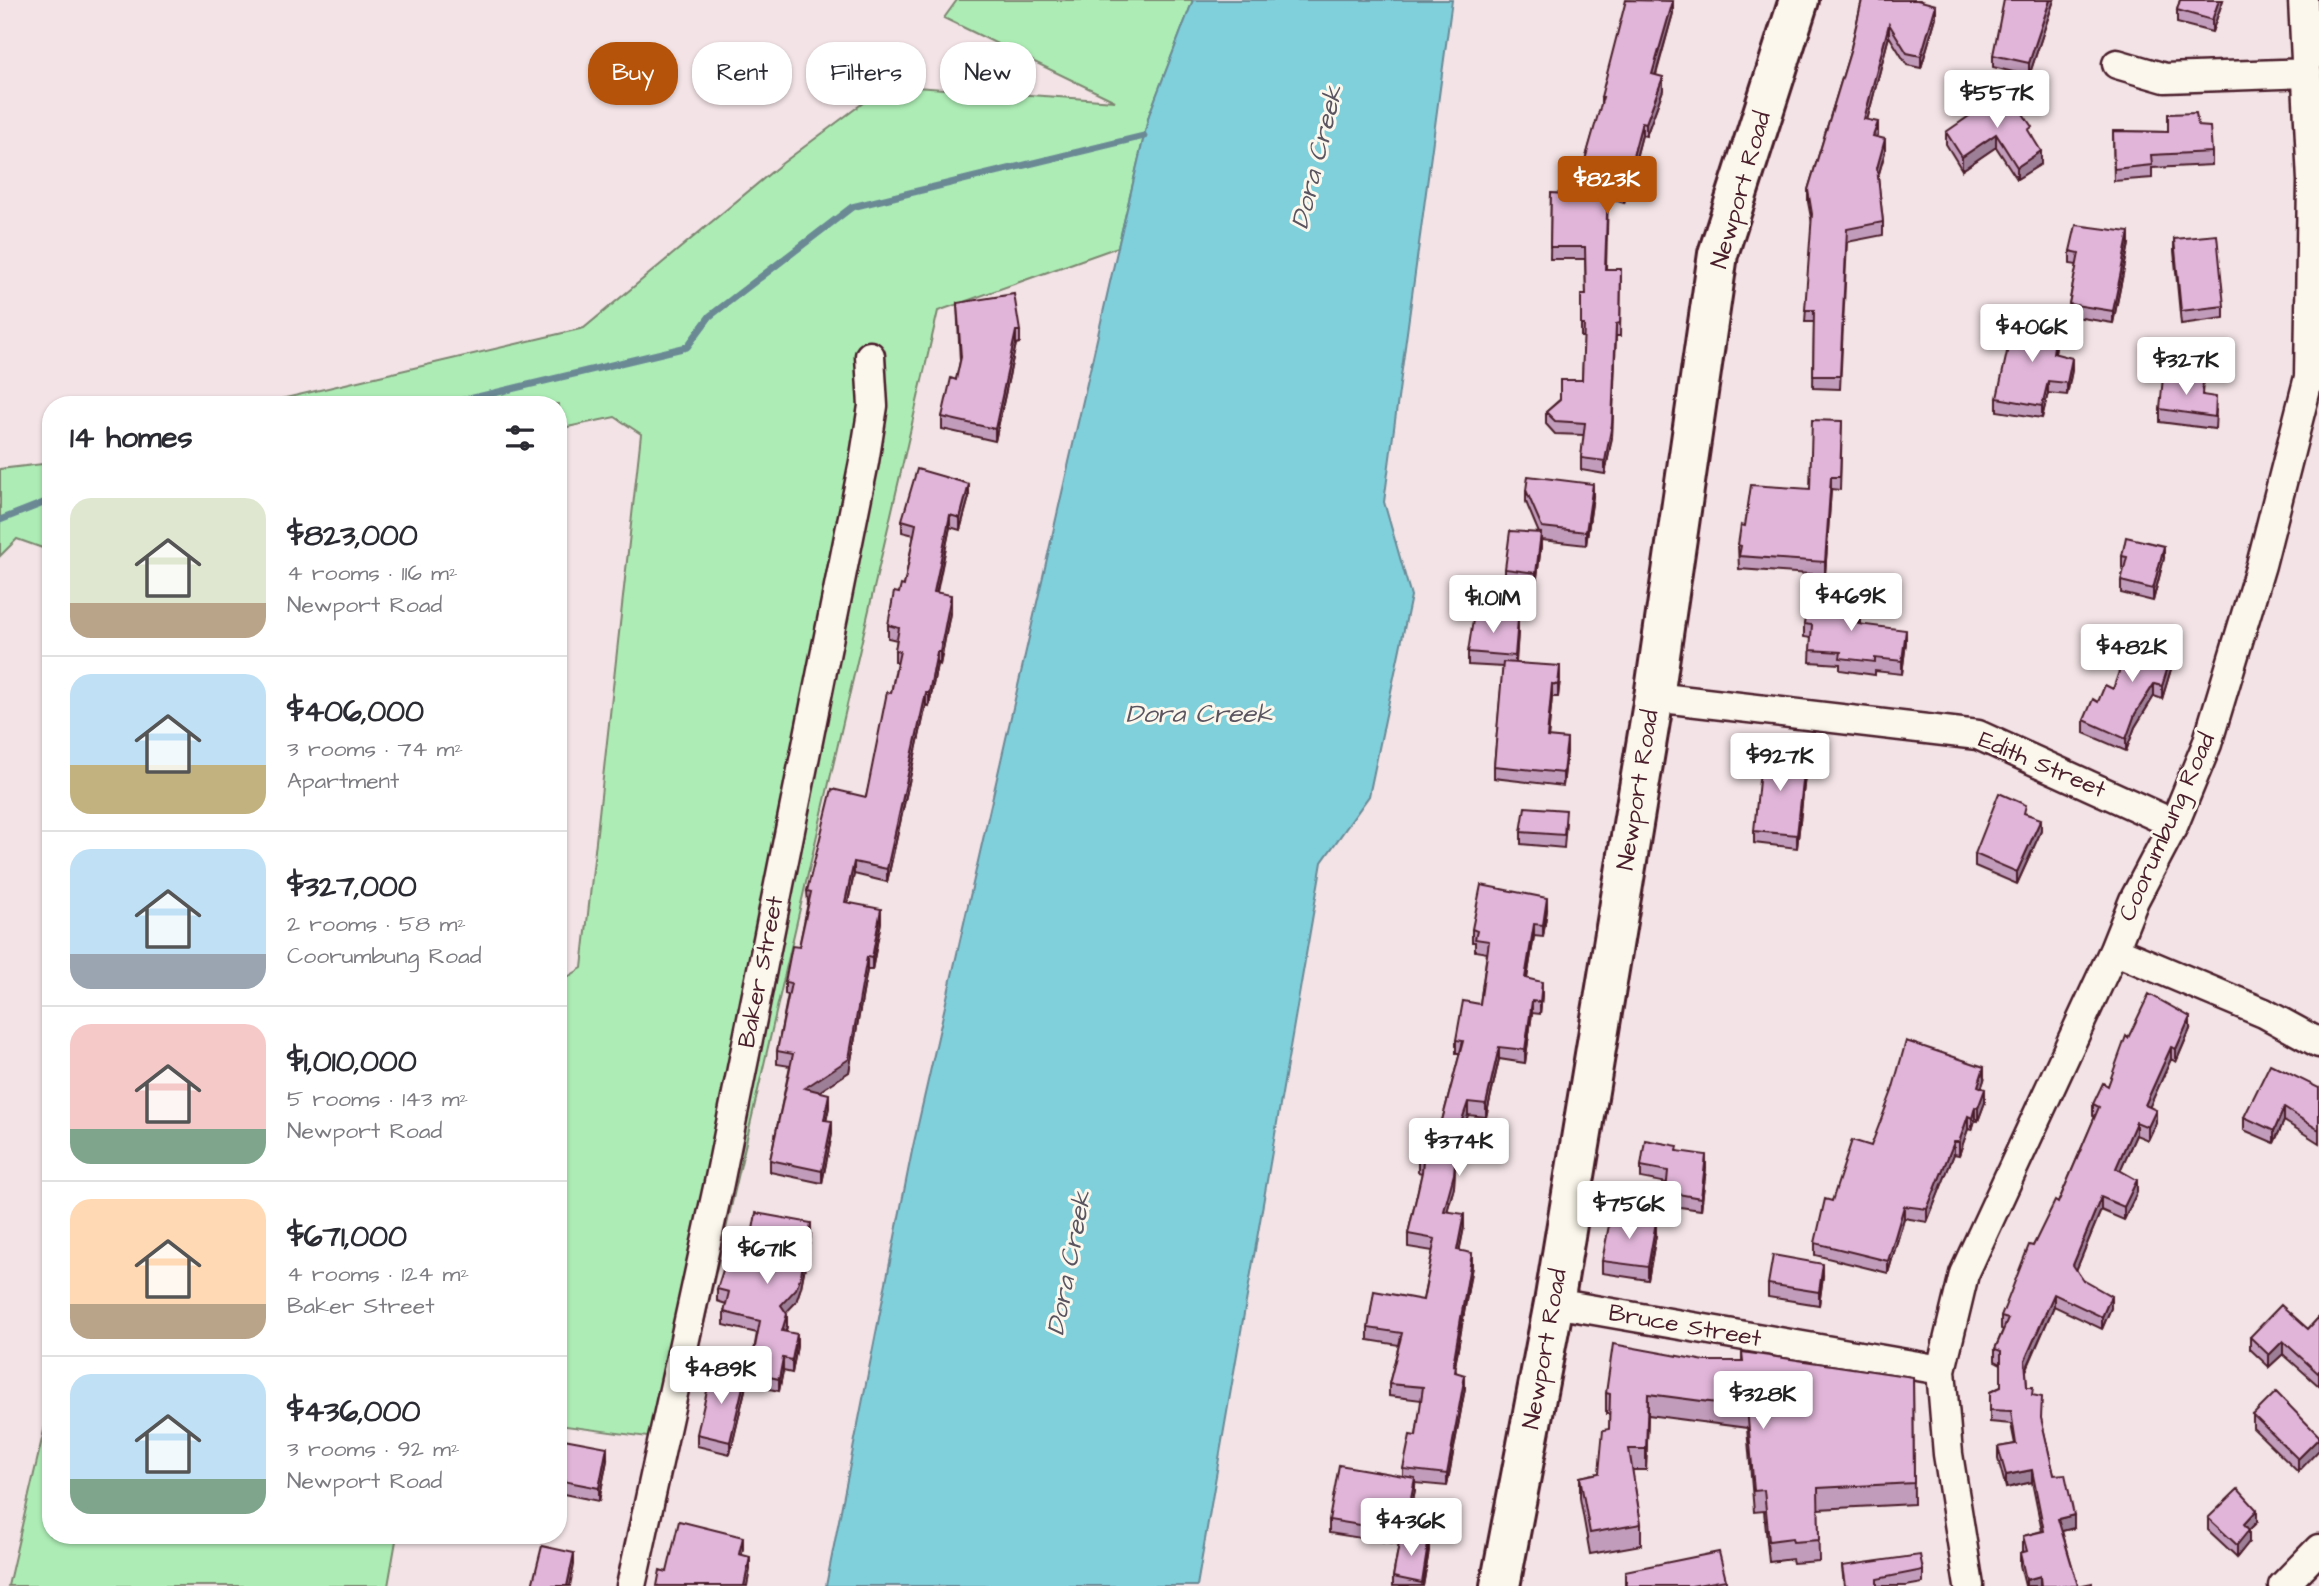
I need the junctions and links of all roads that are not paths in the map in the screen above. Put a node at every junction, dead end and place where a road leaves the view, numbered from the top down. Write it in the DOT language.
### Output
graph roads {
  1 [pos="1799,0"];
  2 [pos="2303,0"];
  3 [pos="2117,64"];
  4 [pos="2307,73"];
  5 [pos="870,356"];
  6 [pos="1654,697"];
  7 [pos="2174,824"];
  8 [pos="2114,950"];
  9 [pos="2319,1043"];
  10 [pos="1554,1303"];
  11 [pos="1941,1370"];
  12 [pos="2319,1549"];
  13 [pos="631,1586"];
  14 [pos="1500,1586"];
  15 [pos="1969,1586"];
  16 [pos="2283,1586"];
  1 -- 6 [label="street, Newport Road"];
  2 -- 4 [label="street, Coorumbung Road"];
  3 -- 4 [label="street"];
  4 -- 7 [label="street, Coorumbung Road"];
  5 -- 13 [label="street, Baker Street"];
  6 -- 7 [label="street, Edith Street"];
  6 -- 10 [label="street, Newport Road"];
  7 -- 8 [label="street, Coorumbung Road"];
  8 -- 9 [label="street"];
  8 -- 11 [label="street, Coorumbung Road"];
  10 -- 11 [label="street, Bruce Street"];
  10 -- 14 [label="street, Newport Road"];
  11 -- 15 [label="street, Coorumbung Road"];
  12 -- 16 [label="street"];
}
